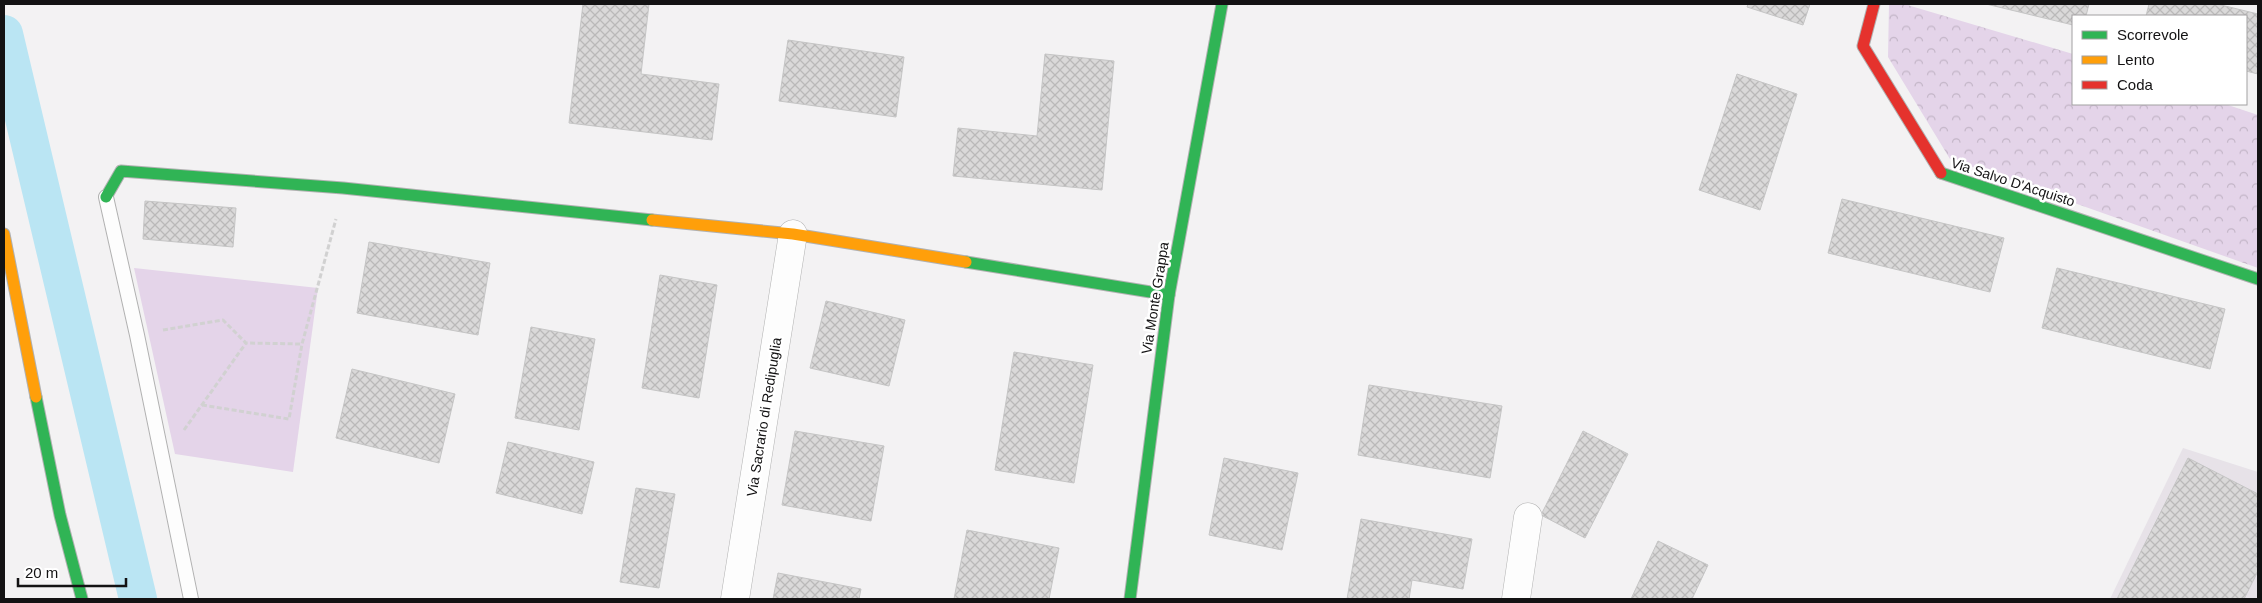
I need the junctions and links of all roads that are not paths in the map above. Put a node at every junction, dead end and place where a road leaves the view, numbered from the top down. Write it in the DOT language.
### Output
graph roads {
  1 [pos="1222,4"];
  2 [pos="1874,4"];
  3 [pos="106,197"];
  4 [pos="4,234"];
  5 [pos="793,234"];
  6 [pos="2258,280"];
  7 [pos="1169,295"];
  8 [pos="1528,517"];
  9 [pos="82,599"];
  10 [pos="191,599"];
  11 [pos="735,599"];
  12 [pos="1130,599"];
  13 [pos="1516,599"];
  1 -- 7 [label="street, Via Monte Grappa"];
  2 -- 6 [label="street, Via Salvo D'Acquisto"];
  3 -- 5 [label="street"];
  3 -- 10 [label="lane"];
  4 -- 9 [label="street"];
  5 -- 7 [label="street"];
  5 -- 11 [label="street, Via Sacrario di Redipuglia"];
  7 -- 12 [label="street, Via Monte Grappa"];
  8 -- 13 [label="street"];
}
